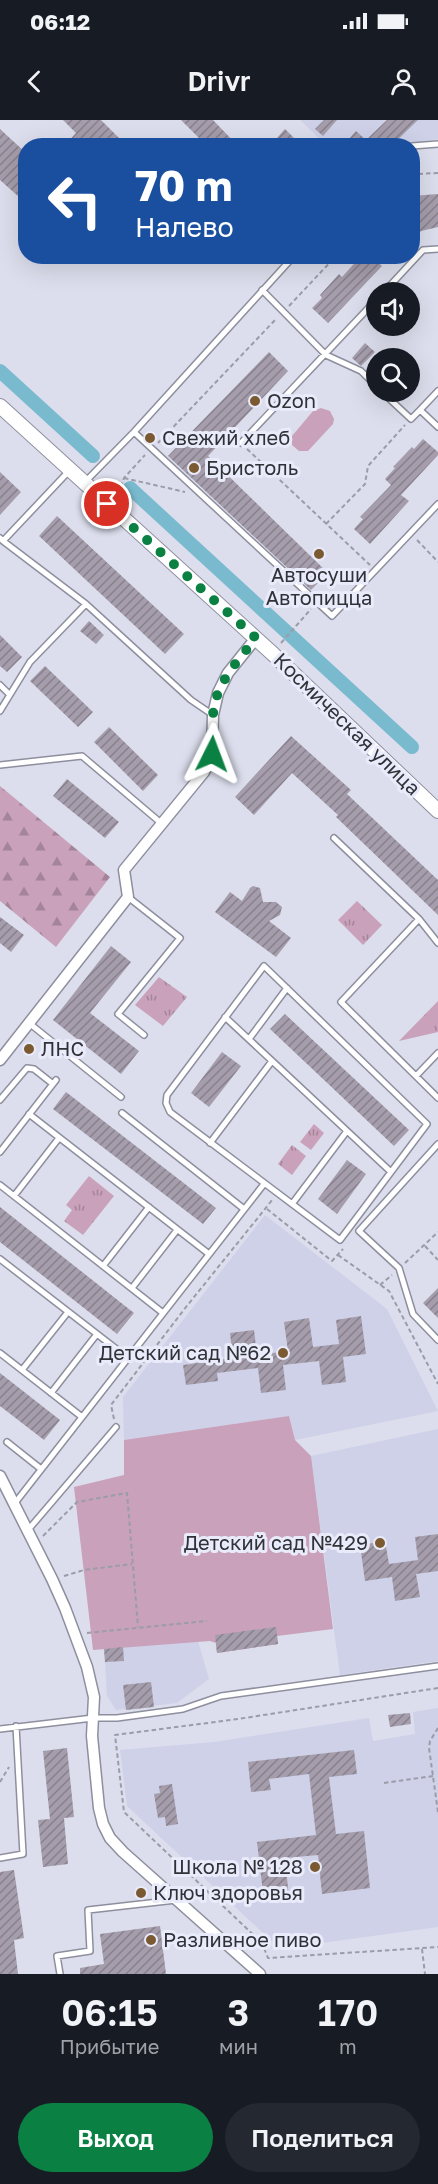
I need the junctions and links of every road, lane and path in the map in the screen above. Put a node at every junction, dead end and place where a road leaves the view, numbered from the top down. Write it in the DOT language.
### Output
graph roads {
  1 [pos="438,144"];
  2 [pos="420,145"];
  3 [pos="438,173"];
  4 [pos="420,174"];
  5 [pos="438,249"];
  6 [pos="420,253"];
  7 [pos="286,264"];
  8 [pos="328,264"];
  9 [pos="410,264"];
  10 [pos="393,282"];
  11 [pos="262,290"];
  12 [pos="366,311"];
  13 [pos="283,312"];
  14 [pos="326,354"];
  15 [pos="366,376"];
  16 [pos="438,391"];
  17 [pos="393,402"];
  18 [pos="0,406"];
  19 [pos="420,410"];
  20 [pos="411,419"];
  21 [pos="438,427"];
  22 [pos="134,432"];
  23 [pos="241,443"];
  24 [pos="152,449"];
  25 [pos="70,471"];
  26 [pos="124,478"];
  27 [pos="84,483"];
  28 [pos="203,496"];
  29 [pos="107,504"];
  30 [pos="438,504"];
  31 [pos="89,522"];
  32 [pos="326,524"];
  33 [pos="411,534"];
  34 [pos="2,540"];
  35 [pos="438,562"];
  36 [pos="376,571"];
  37 [pos="317,602"];
  38 [pos="86,604"];
  39 [pos="256,638"];
  40 [pos="281,644"];
  41 [pos="0,685"];
  42 [pos="9,694"];
  43 [pos="0,711"];
  44 [pos="213,715"];
  45 [pos="0,765"];
  46 [pos="438,811"];
  47 [pos="161,824"];
  48 [pos="334,838"];
  49 [pos="128,897"];
  50 [pos="419,919"];
  51 [pos="438,943"];
  52 [pos="287,988"];
  53 [pos="225,1017"];
  54 [pos="29,1022"];
  55 [pos="144,1035"];
  56 [pos="249,1039"];
  57 [pos="438,1053"];
  58 [pos="0,1060"];
  59 [pos="272,1061"];
  60 [pos="416,1076"];
  61 [pos="121,1097"];
  62 [pos="438,1098"];
  63 [pos="0,1100"];
  64 [pos="122,1113"];
  65 [pos="29,1114"];
  66 [pos="347,1131"];
  67 [pos="59,1138"];
  68 [pos="210,1143"];
  69 [pos="438,1144"];
  70 [pos="0,1152"];
  71 [pos="391,1172"];
  72 [pos="264,1184"];
  73 [pos="0,1185"];
  74 [pos="14,1196"];
  75 [pos="292,1204"];
  76 [pos="149,1207"];
  77 [pos="244,1209"];
  78 [pos="177,1230"];
  79 [pos="359,1231"];
  80 [pos="438,1232"];
  81 [pos="425,1246"];
  82 [pos="209,1254"];
  83 [pos="338,1255"];
  84 [pos="0,1259"];
  85 [pos="438,1260"];
  86 [pos="103,1266"];
  87 [pos="399,1268"];
  88 [pos="380,1285"];
  89 [pos="132,1288"];
  90 [pos="68,1312"];
  91 [pos="164,1313"];
  92 [pos="97,1334"];
  93 [pos="438,1340"];
  94 [pos="0,1353"];
  95 [pos="128,1358"];
  96 [pos="22,1370"];
  97 [pos="438,1384"];
  98 [pos="51,1393"];
  99 [pos="82,1417"];
  100 [pos="116,1427"];
  101 [pos="7,1442"];
  102 [pos="41,1469"];
  103 [pos="0,1476"];
  104 [pos="15,1503"];
  105 [pos="28,1530"];
  106 [pos="35,1544"];
  107 [pos="132,1564"];
  108 [pos="52,1579"];
  109 [pos="207,1621"];
  110 [pos="138,1627"];
  111 [pos="76,1638"];
  112 [pos="438,1666"];
  113 [pos="438,1688"];
  114 [pos="93,1718"];
  115 [pos="16,1726"];
  116 [pos="0,1728"];
  117 [pos="438,1728"];
  118 [pos="433,1776"];
  119 [pos="384,1783"];
  120 [pos="438,1812"];
  121 [pos="0,1858"];
  122 [pos="177,1900"];
  123 [pos="438,1947"];
  124 [pos="422,1949"];
  125 [pos="60,1974"];
  126 [pos="260,1974"];
  127 [pos="425,1974"];
  1 -- 2 [label="lane"];
  3 -- 4 [label="path"];
  5 -- 6 [label="lane"];
  7 -- 11 [label="lane"];
  8 -- 13 [label="path"];
  9 -- 10 [label="lane"];
  11 -- 13 [label="lane"];
  11 -- 22 [label="lane"];
  12 -- 14 [label="lane"];
  13 -- 14 [label="lane"];
  13 -- 24 [label="path"];
  14 -- 15 [label="lane"];
  14 -- 23 [label="lane"];
  16 -- 19 [label="lane"];
  17 -- 20 [label="lane"];
  18 -- 25 [label="street, Космическая улица"];
  19 -- 20 [label="lane"];
  19 -- 21 [label="lane"];
  20 -- 32 [label="path"];
  22 -- 24 [label="lane"];
  22 -- 27 [label="lane"];
  23 -- 32 [label="path"];
  24 -- 26 [label="path"];
  24 -- 28 [label="lane"];
  25 -- 27 [label="street, Космическая улица"];
  25 -- 34 [label="lane"];
  26 -- 28 [label="path"];
  26 -- 29 [label="path"];
  27 -- 29 [label="street, Космическая улица"];
  28 -- 37 [label="lane"];
  29 -- 31 [label="path"];
  29 -- 39 [label="street, Космическая улица"];
  30 -- 33 [label="lane"];
  32 -- 36 [label="path"];
  33 -- 35 [label="path"];
  33 -- 36 [label="lane"];
  34 -- 38 [label="lane"];
  36 -- 37 [label="lane"];
  37 -- 40 [label="path"];
  38 -- 42 [label="lane"];
  38 -- 44 [label="lane"];
  39 -- 44 [label="street, Космическая улица"];
  39 -- 46 [label="street, Космическая улица"];
  41 -- 42 [label="lane"];
  42 -- 43 [label="lane"];
  44 -- 47 [label="street, Космическая улица"];
  45 -- 47 [label="lane"];
  47 -- 49 [label="street, Космическая улица"];
  48 -- 50 [label="lane"];
  49 -- 54 [label="street"];
  49 -- 55 [label="lane"];
  50 -- 51 [label="lane"];
  50 -- 60 [label="lane"];
  52 -- 53 [label="lane"];
  52 -- 56 [label="lane"];
  52 -- 71 [label="lane"];
  53 -- 56 [label="lane"];
  53 -- 68 [label="lane"];
  54 -- 58 [label="street"];
  54 -- 61 [label="lane"];
  56 -- 59 [label="lane"];
  57 -- 60 [label="lane"];
  59 -- 66 [label="lane"];
  59 -- 68 [label="lane"];
  60 -- 62 [label="lane"];
  63 -- 65 [label="lane"];
  64 -- 77 [label="lane"];
  65 -- 67 [label="lane"];
  65 -- 70 [label="lane"];
  66 -- 71 [label="lane"];
  66 -- 75 [label="lane"];
  67 -- 74 [label="lane"];
  67 -- 76 [label="lane"];
  68 -- 72 [label="lane"];
  69 -- 79 [label="lane"];
  71 -- 75 [label="lane"];
  72 -- 75 [label="lane"];
  72 -- 77 [label="lane"];
  73 -- 74 [label="lane"];
  74 -- 86 [label="lane"];
  76 -- 78 [label="lane"];
  76 -- 86 [label="lane"];
  77 -- 82 [label="lane"];
  78 -- 82 [label="lane"];
  78 -- 89 [label="lane"];
  79 -- 83 [label="path"];
  79 -- 87 [label="lane"];
  80 -- 81 [label="path"];
  81 -- 85 [label="path"];
  81 -- 87 [label="path"];
  82 -- 91 [label="lane"];
  83 -- 88 [label="path"];
  83 -- 100 [label="path"];
  84 -- 90 [label="lane"];
  86 -- 89 [label="lane"];
  87 -- 88 [label="path"];
  87 -- 93 [label="lane"];
  88 -- 97 [label="path"];
  89 -- 91 [label="lane"];
  90 -- 92 [label="lane"];
  90 -- 96 [label="lane"];
  91 -- 95 [label="lane"];
  92 -- 95 [label="lane"];
  92 -- 98 [label="lane"];
  94 -- 96 [label="lane"];
  95 -- 99 [label="lane"];
  96 -- 98 [label="lane"];
  98 -- 99 [label="lane"];
  99 -- 102 [label="lane"];
  100 -- 105 [label="lane"];
  101 -- 102 [label="lane"];
  102 -- 104 [label="lane"];
  103 -- 104 [label="street"];
  104 -- 105 [label="street"];
  105 -- 106 [label="street"];
  106 -- 107 [label="path"];
  106 -- 108 [label="street"];
  107 -- 108 [label="path"];
  107 -- 110 [label="path"];
  108 -- 111 [label="street"];
  109 -- 110 [label="path"];
  110 -- 111 [label="path"];
  111 -- 114 [label="street"];
  112 -- 114 [label="lane"];
  113 -- 124 [label="path"];
  114 -- 115 [label="lane"];
  114 -- 122 [label="street"];
  115 -- 116 [label="lane"];
  115 -- 121 [label="lane"];
  117 -- 118 [label="path"];
  118 -- 119 [label="path"];
  118 -- 120 [label="path"];
  122 -- 125 [label="lane"];
  122 -- 126 [label="street"];
  123 -- 124 [label="path"];
  124 -- 127 [label="path"];
}
